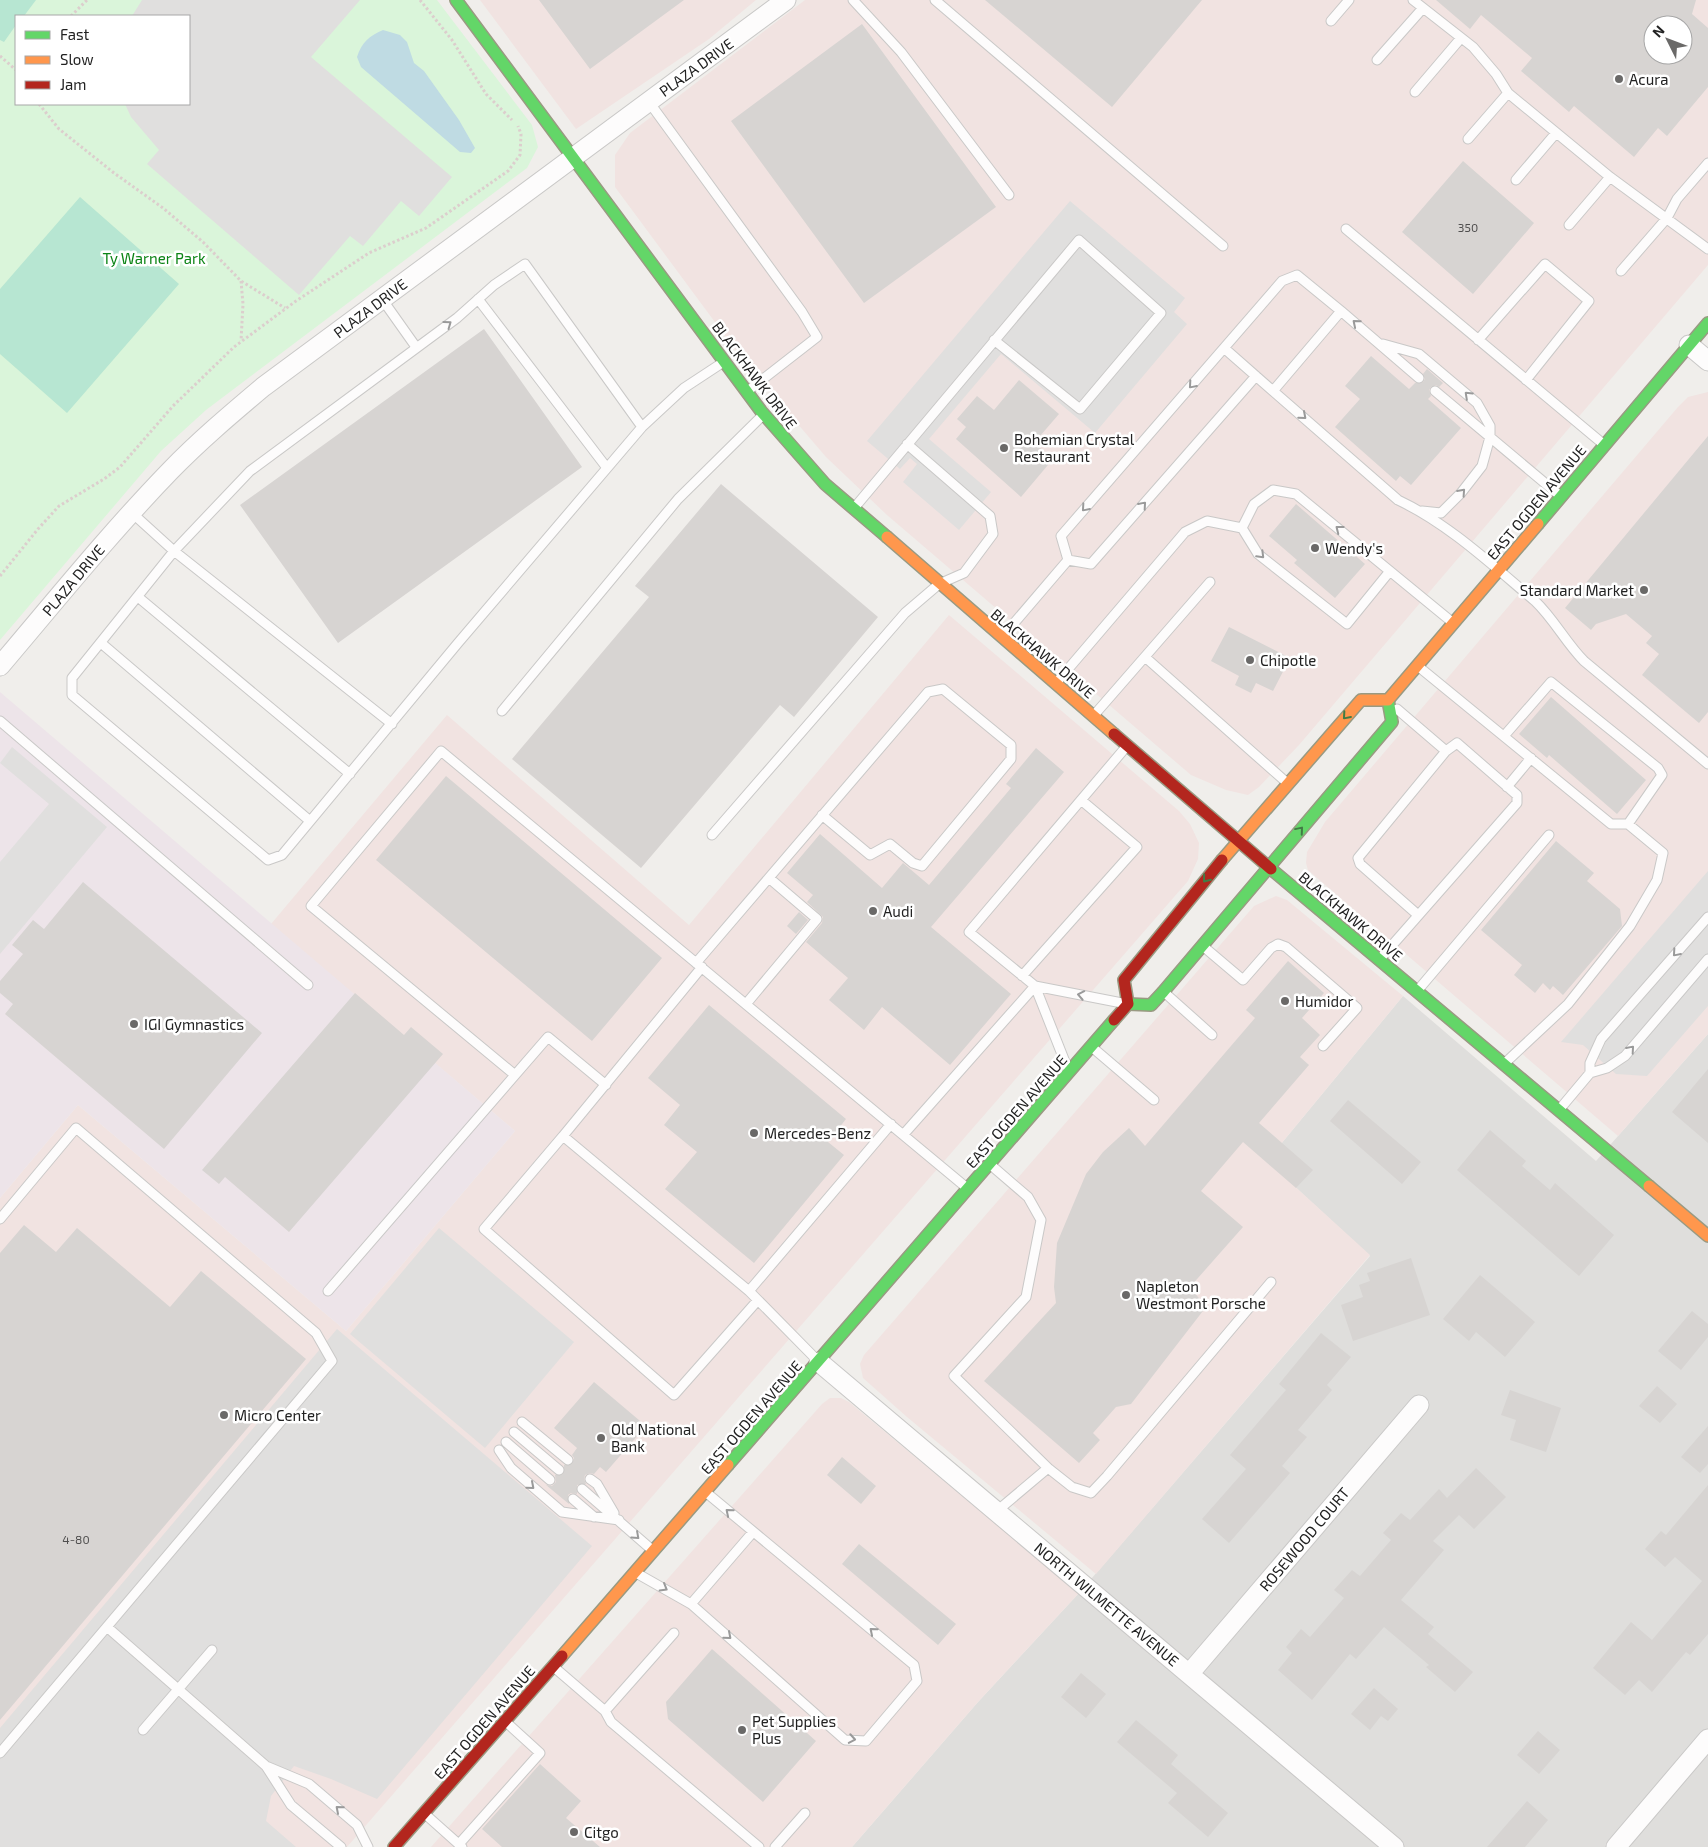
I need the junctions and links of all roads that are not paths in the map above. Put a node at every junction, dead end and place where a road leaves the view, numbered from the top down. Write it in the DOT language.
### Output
graph roads {
  1 [pos="456,0"];
  2 [pos="786,0"];
  3 [pos="853,0"];
  4 [pos="935,0"];
  5 [pos="1349,0"];
  6 [pos="1413,0"];
  7 [pos="1423,8"];
  8 [pos="1331,21"];
  9 [pos="1462,38"];
  10 [pos="1377,60"];
  11 [pos="1415,92"];
  12 [pos="1508,93"];
  13 [pos="649,102"];
  14 [pos="1556,133"];
  15 [pos="1468,139"];
  16 [pos="573,158"];
  17 [pos="1708,163"];
  18 [pos="1610,178"];
  19 [pos="1516,180"];
  20 [pos="1009,195"];
  21 [pos="1667,218"];
  22 [pos="1569,225"];
  23 [pos="1346,230"];
  24 [pos="1223,246"];
  25 [pos="1708,249"];
  26 [pos="1621,271"];
  27 [pos="382,299"];
  28 [pos="478,299"];
  29 [pos="1342,311"];
  30 [pos="1708,323"];
  31 [pos="994,340"];
  32 [pos="1478,340"];
  33 [pos="1379,343"];
  34 [pos="1689,345"];
  35 [pos="416,347"];
  36 [pos="1224,348"];
  37 [pos="724,361"];
  38 [pos="1708,361"];
  39 [pos="1256,376"];
  40 [pos="1419,378"];
  41 [pos="1526,380"];
  42 [pos="1274,391"];
  43 [pos="747,392"];
  44 [pos="1435,392"];
  45 [pos="764,414"];
  46 [pos="642,426"];
  47 [pos="1490,437"];
  48 [pos="907,444"];
  49 [pos="1604,445"];
  50 [pos="607,468"];
  51 [pos="1560,496"];
  52 [pos="853,509"];
  53 [pos="1422,511"];
  54 [pos="131,512"];
  55 [pos="1242,528"];
  56 [pos="174,551"];
  57 [pos="1068,560"];
  58 [pos="1498,570"];
  59 [pos="1390,571"];
  60 [pos="1210,582"];
  61 [pos="939,584"];
  62 [pos="138,596"];
  63 [pos="1453,623"];
  64 [pos="1001,638"];
  65 [pos="101,642"];
  66 [pos="1145,658"];
  67 [pos="1416,665"];
  68 [pos="0,666"];
  69 [pos="1055,684"];
  70 [pos="1388,700"];
  71 [pos="502,711"];
  72 [pos="1094,716"];
  73 [pos="0,721"];
  74 [pos="392,724"];
  75 [pos="1504,736"];
  76 [pos="1128,745"];
  77 [pos="1446,751"];
  78 [pos="1531,758"];
  79 [pos="1707,762"];
  80 [pos="350,774"];
  81 [pos="1288,783"];
  82 [pos="1507,787"];
  83 [pos="1081,800"];
  84 [pos="822,815"];
  85 [pos="310,822"];
  86 [pos="1628,824"];
  87 [pos="712,835"];
  88 [pos="1550,835"];
  89 [pos="1237,841"];
  90 [pos="1269,867"];
  91 [pos="769,878"];
  92 [pos="1418,915"];
  93 [pos="1708,917"];
  94 [pos="1202,945"];
  95 [pos="1380,959"];
  96 [pos="1708,959"];
  97 [pos="699,965"];
  98 [pos="1022,976"];
  99 [pos="308,985"];
  100 [pos="1035,986"];
  101 [pos="1418,990"];
  102 [pos="1163,992"];
  103 [pos="746,1004"];
  104 [pos="1128,1004"];
  105 [pos="1212,1035"];
  106 [pos="1091,1046"];
  107 [pos="1323,1046"];
  108 [pos="1504,1064"];
  109 [pos="1069,1072"];
  110 [pos="1590,1073"];
  111 [pos="515,1075"];
  112 [pos="606,1084"];
  113 [pos="1154,1100"];
  114 [pos="1559,1110"];
  115 [pos="891,1124"];
  116 [pos="903,1135"];
  117 [pos="563,1136"];
  118 [pos="990,1164"];
  119 [pos="968,1189"];
  120 [pos="0,1219"];
  121 [pos="1708,1236"];
  122 [pos="1270,1282"];
  123 [pos="328,1291"];
  124 [pos="748,1291"];
  125 [pos="758,1300"];
  126 [pos="819,1362"];
  127 [pos="1419,1405"];
  128 [pos="522,1422"];
  129 [pos="514,1432"];
  130 [pos="506,1442"];
  131 [pos="499,1450"];
  132 [pos="568,1460"];
  133 [pos="1048,1468"];
  134 [pos="560,1470"];
  135 [pos="590,1479"];
  136 [pos="550,1480"];
  137 [pos="582,1489"];
  138 [pos="705,1492"];
  139 [pos="573,1499"];
  140 [pos="997,1512"];
  141 [pos="595,1518"];
  142 [pos="619,1520"];
  143 [pos="754,1532"];
  144 [pos="653,1551"];
  145 [pos="636,1572"];
  146 [pos="692,1604"];
  147 [pos="107,1627"];
  148 [pos="674,1633"];
  149 [pos="212,1650"];
  150 [pos="553,1666"];
  151 [pos="1190,1674"];
  152 [pos="178,1690"];
  153 [pos="605,1711"];
  154 [pos="505,1721"];
  155 [pos="143,1730"];
  156 [pos="1708,1738"];
  157 [pos="0,1753"];
  158 [pos="266,1766"];
  159 [pos="424,1813"];
  160 [pos="805,1813"];
  161 [pos="461,1845"];
  162 [pos="342,1847"];
  163 [pos="368,1847"];
  164 [pos="394,1847"];
  165 [pos="759,1847"];
  166 [pos="775,1847"];
  167 [pos="1394,1847"];
  168 [pos="1616,1847"];
  1 -- 16 [label="main road, BLACKHAWK DRIVE"];
  2 -- 13 [label="street, PLAZA DRIVE"];
  3 -- 20 [label="lane"];
  4 -- 24 [label="lane"];
  5 -- 8 [label="lane"];
  6 -- 7 [label="lane"];
  7 -- 9 [label="lane"];
  7 -- 10 [label="lane"];
  9 -- 11 [label="lane"];
  9 -- 12 [label="lane"];
  12 -- 14 [label="lane"];
  12 -- 15 [label="lane"];
  13 -- 16 [label="street, PLAZA DRIVE"];
  13 -- 43 [label="lane"];
  14 -- 18 [label="lane"];
  14 -- 19 [label="lane"];
  16 -- 27 [label="street, PLAZA DRIVE"];
  16 -- 37 [label="main road, BLACKHAWK DRIVE"];
  17 -- 21 [label="lane"];
  18 -- 21 [label="lane"];
  18 -- 22 [label="lane"];
  21 -- 25 [label="lane"];
  21 -- 26 [label="lane"];
  23 -- 32 [label="lane"];
  27 -- 35 [label="lane"];
  27 -- 54 [label="street, PLAZA DRIVE"];
  35 -- 28 [label="lane, one-way"];
  28 -- 46 [label="lane"];
  28 -- 50 [label="lane"];
  33 -- 29 [label="lane, one-way"];
  29 -- 36 [label="lane"];
  29 -- 42 [label="lane"];
  30 -- 34 [label="main road, EAST OGDEN AVENUE"];
  31 -- 31 [label="lane"];
  31 -- 48 [label="lane"];
  32 -- 41 [label="lane"];
  32 -- 41 [label="lane"];
  33 -- 40 [label="lane"];
  47 -- 33 [label="lane, one-way"];
  34 -- 38 [label="street"];
  34 -- 49 [label="main road, EAST OGDEN AVENUE"];
  35 -- 56 [label="lane"];
  36 -- 39 [label="lane"];
  36 -- 57 [label="lane, one-way"];
  37 -- 43 [label="main road, BLACKHAWK DRIVE"];
  37 -- 46 [label="lane"];
  39 -- 42 [label="lane"];
  57 -- 39 [label="lane, one-way"];
  41 -- 49 [label="lane"];
  42 -- 53 [label="lane, one-way"];
  43 -- 45 [label="main road, BLACKHAWK DRIVE"];
  44 -- 47 [label="lane"];
  45 -- 52 [label="main road, BLACKHAWK DRIVE"];
  45 -- 71 [label="lane"];
  46 -- 50 [label="lane"];
  47 -- 51 [label="lane"];
  53 -- 47 [label="lane, one-way"];
  48 -- 52 [label="lane"];
  48 -- 61 [label="lane"];
  49 -- 51 [label="main road, EAST OGDEN AVENUE"];
  50 -- 74 [label="lane"];
  51 -- 58 [label="main road, EAST OGDEN AVENUE"];
  52 -- 61 [label="main road, BLACKHAWK DRIVE"];
  53 -- 58 [label="lane"];
  54 -- 56 [label="lane"];
  54 -- 68 [label="street, PLAZA DRIVE"];
  59 -- 55 [label="lane, one-way"];
  55 -- 59 [label="lane, one-way"];
  55 -- 69 [label="lane"];
  56 -- 62 [label="lane"];
  56 -- 74 [label="lane"];
  57 -- 64 [label="lane"];
  58 -- 63 [label="main road, EAST OGDEN AVENUE"];
  58 -- 79 [label="lane"];
  59 -- 63 [label="lane"];
  60 -- 66 [label="lane"];
  61 -- 64 [label="main road, BLACKHAWK DRIVE"];
  61 -- 87 [label="lane"];
  62 -- 65 [label="lane"];
  62 -- 80 [label="lane"];
  63 -- 67 [label="main road, EAST OGDEN AVENUE"];
  64 -- 69 [label="main road, BLACKHAWK DRIVE"];
  65 -- 85 [label="lane"];
  65 -- 85 [label="lane"];
  66 -- 72 [label="lane"];
  66 -- 81 [label="lane"];
  67 -- 70 [label="main road, EAST OGDEN AVENUE"];
  67 -- 75 [label="lane"];
  69 -- 72 [label="main road, BLACKHAWK DRIVE"];
  70 -- 77 [label="lane"];
  70 -- 81 [label="main road, one-way"];
  90 -- 70 [label="main road, one-way"];
  72 -- 76 [label="main road, BLACKHAWK DRIVE"];
  73 -- 99 [label="lane"];
  74 -- 80 [label="lane"];
  75 -- 78 [label="lane"];
  75 -- 86 [label="lane"];
  76 -- 83 [label="lane"];
  76 -- 89 [label="main road, BLACKHAWK DRIVE"];
  77 -- 82 [label="lane"];
  77 -- 92 [label="lane"];
  78 -- 82 [label="lane"];
  78 -- 86 [label="lane"];
  80 -- 85 [label="lane"];
  81 -- 89 [label="main road"];
  82 -- 92 [label="lane"];
  83 -- 98 [label="lane"];
  83 -- 98 [label="lane"];
  84 -- 84 [label="lane"];
  84 -- 91 [label="lane"];
  86 -- 108 [label="lane"];
  88 -- 101 [label="lane"];
  89 -- 90 [label="main road, BLACKHAWK DRIVE"];
  89 -- 104 [label="main road, one-way"];
  90 -- 94 [label="main road"];
  90 -- 95 [label="main road, BLACKHAWK DRIVE"];
  91 -- 97 [label="lane"];
  91 -- 103 [label="lane"];
  92 -- 95 [label="lane"];
  93 -- 110 [label="lane, one-way"];
  94 -- 102 [label="main road"];
  94 -- 107 [label="lane"];
  95 -- 101 [label="main road, BLACKHAWK DRIVE"];
  110 -- 96 [label="lane, one-way"];
  97 -- 103 [label="lane"];
  97 -- 111 [label="lane"];
  97 -- 112 [label="lane"];
  98 -- 100 [label="lane"];
  104 -- 100 [label="lane, one-way"];
  100 -- 109 [label="lane"];
  100 -- 116 [label="lane"];
  101 -- 108 [label="main road, BLACKHAWK DRIVE"];
  102 -- 104 [label="main road"];
  102 -- 105 [label="lane"];
  103 -- 115 [label="lane"];
  104 -- 106 [label="main road, EAST OGDEN AVENUE"];
  106 -- 109 [label="main road, EAST OGDEN AVENUE"];
  106 -- 113 [label="lane"];
  108 -- 114 [label="main road, BLACKHAWK DRIVE"];
  109 -- 118 [label="main road, EAST OGDEN AVENUE"];
  110 -- 114 [label="lane"];
  111 -- 112 [label="lane"];
  111 -- 123 [label="lane"];
  112 -- 117 [label="lane"];
  114 -- 121 [label="main road, BLACKHAWK DRIVE"];
  115 -- 116 [label="lane"];
  115 -- 124 [label="lane"];
  116 -- 119 [label="lane"];
  117 -- 124 [label="lane"];
  117 -- 125 [label="lane"];
  118 -- 119 [label="main road, EAST OGDEN AVENUE"];
  118 -- 133 [label="lane"];
  119 -- 126 [label="main road, EAST OGDEN AVENUE"];
  120 -- 147 [label="lane"];
  122 -- 133 [label="lane"];
  124 -- 125 [label="lane"];
  125 -- 126 [label="lane"];
  126 -- 138 [label="main road, EAST OGDEN AVENUE"];
  126 -- 140 [label="street, NORTH WILMETTE AVENUE"];
  127 -- 151 [label="street, ROSEWOOD COURT"];
  128 -- 132 [label="lane"];
  129 -- 134 [label="lane"];
  130 -- 136 [label="lane"];
  131 -- 141 [label="lane, one-way"];
  133 -- 140 [label="lane"];
  135 -- 142 [label="lane"];
  137 -- 142 [label="lane"];
  143 -- 138 [label="lane, one-way"];
  138 -- 144 [label="main road, EAST OGDEN AVENUE"];
  139 -- 141 [label="lane"];
  140 -- 151 [label="street, NORTH WILMETTE AVENUE"];
  141 -- 142 [label="lane"];
  142 -- 144 [label="lane, one-way"];
  143 -- 146 [label="lane"];
  146 -- 143 [label="lane, one-way"];
  144 -- 145 [label="main road, EAST OGDEN AVENUE"];
  145 -- 146 [label="lane, one-way"];
  145 -- 150 [label="main road, EAST OGDEN AVENUE"];
  147 -- 152 [label="lane"];
  147 -- 157 [label="lane"];
  148 -- 153 [label="lane"];
  149 -- 152 [label="lane"];
  150 -- 153 [label="lane"];
  150 -- 154 [label="main road, EAST OGDEN AVENUE"];
  151 -- 167 [label="street, NORTH WILMETTE AVENUE"];
  152 -- 155 [label="lane"];
  152 -- 158 [label="lane"];
  153 -- 165 [label="lane"];
  154 -- 159 [label="main road, EAST OGDEN AVENUE"];
  154 -- 161 [label="lane"];
  156 -- 168 [label="street"];
  158 -- 162 [label="lane"];
  163 -- 158 [label="lane, one-way"];
  159 -- 161 [label="lane"];
  159 -- 164 [label="main road, EAST OGDEN AVENUE"];
  160 -- 166 [label="lane"];
}
